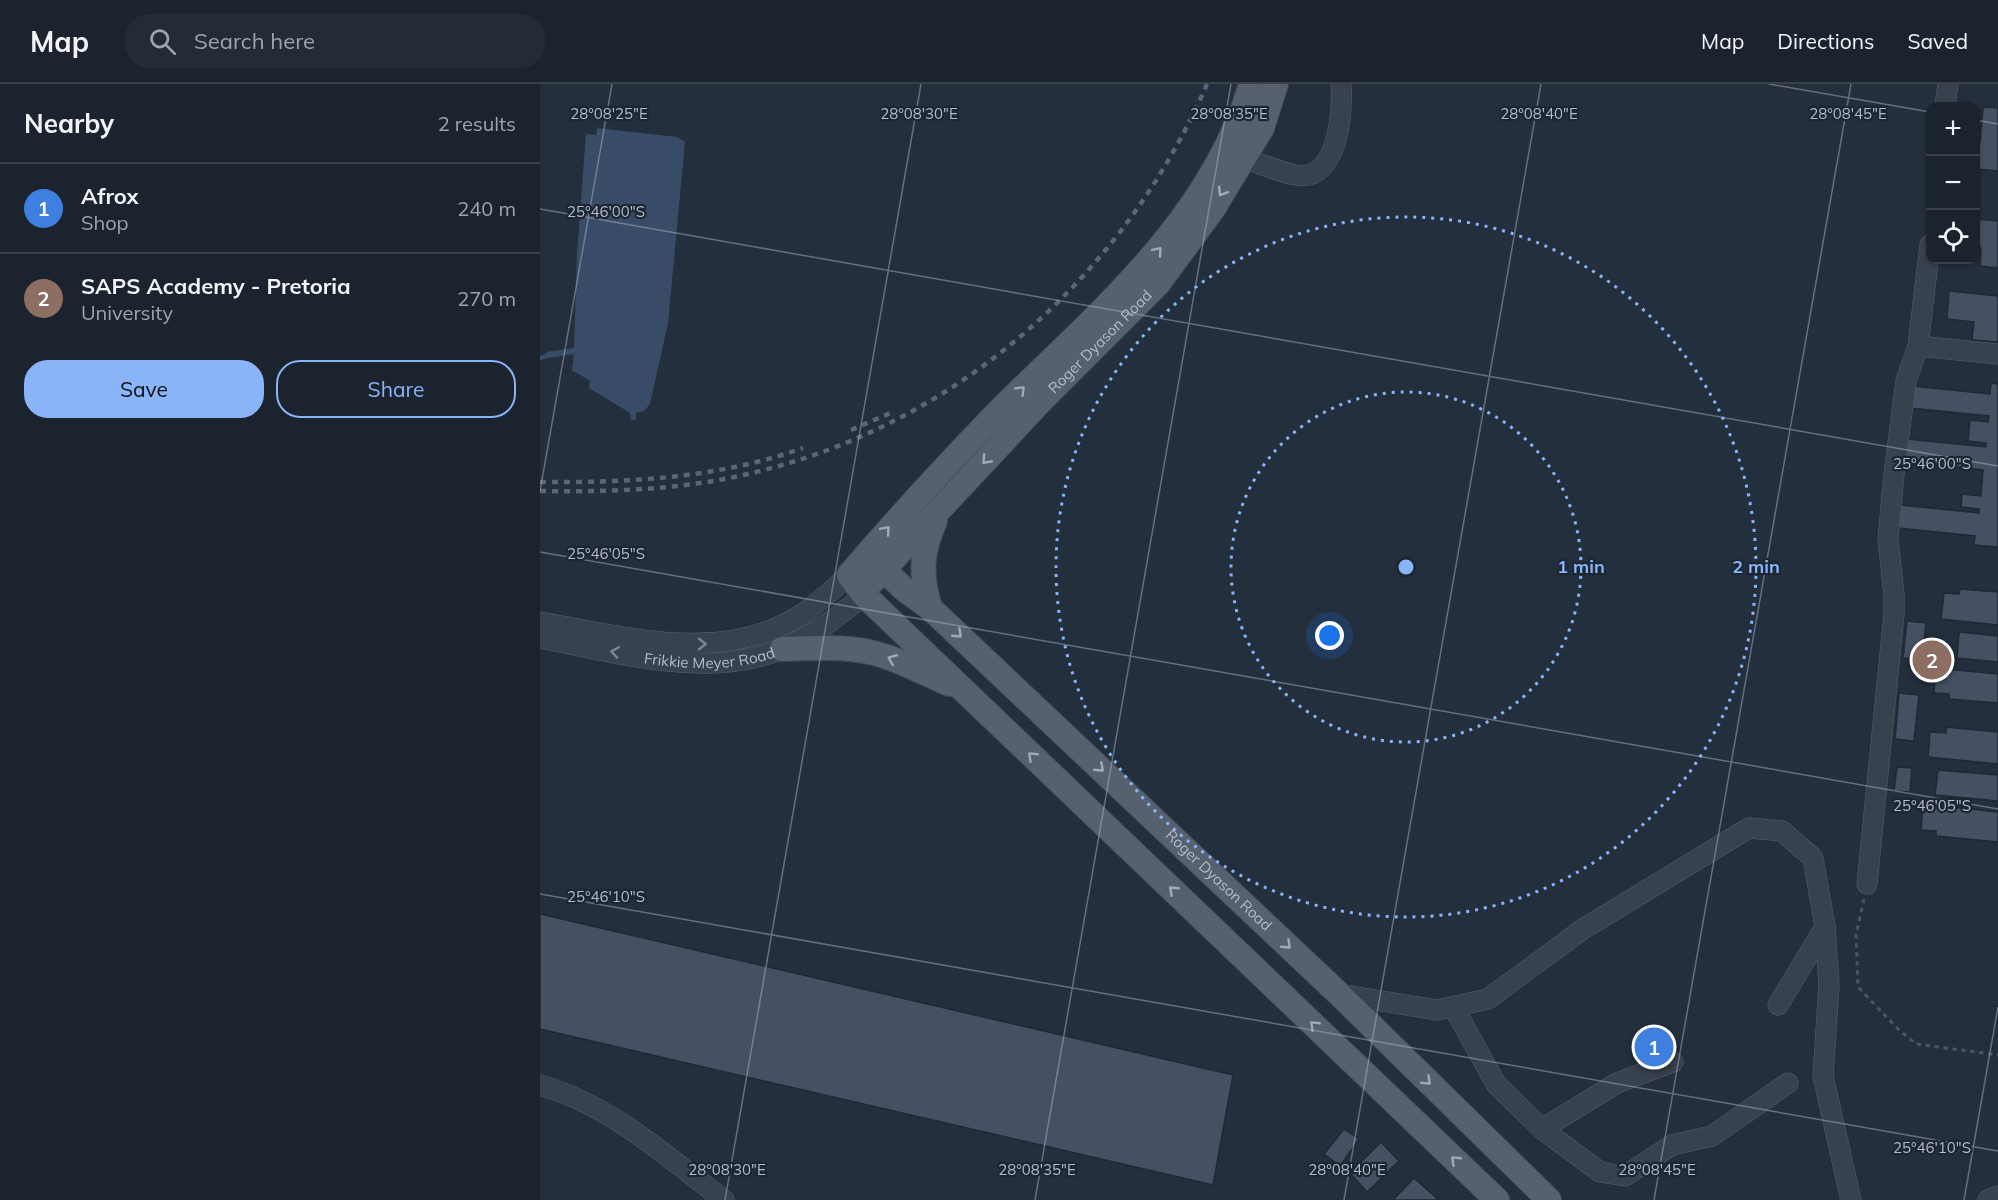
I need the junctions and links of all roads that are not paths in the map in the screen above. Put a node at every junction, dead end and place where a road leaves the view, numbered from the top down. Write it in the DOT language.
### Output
graph roads {
  1 [pos="1251,84"];
  2 [pos="1276,84"];
  3 [pos="1341,84"];
  4 [pos="1948,84"];
  5 [pos="1946,102"];
  6 [pos="1234,153"];
  7 [pos="1928,264"];
  8 [pos="1918,346"];
  9 [pos="1998,354"];
  10 [pos="939,510"];
  11 [pos="875,562"];
  12 [pos="849,575"];
  13 [pos="864,595"];
  14 [pos="930,608"];
  15 [pos="540,622"];
  16 [pos="540,638"];
  17 [pos="782,649"];
  18 [pos="965,691"];
  19 [pos="1867,884"];
  20 [pos="1825,927"];
  21 [pos="1339,994"];
  22 [pos="1778,1005"];
  23 [pos="1454,1008"];
  24 [pos="1673,1062"];
  25 [pos="1788,1083"];
  26 [pos="540,1085"];
  27 [pos="1542,1129"];
  28 [pos="1998,1196"];
  29 [pos="724,1200"];
  30 [pos="1497,1200"];
  31 [pos="1549,1200"];
  32 [pos="1851,1200"];
  33 [pos="1988,1200"];
  1 -- 6 [label="main road, Roger Dyason Road"];
  2 -- 6 [label="main road, Roger Dyason Road"];
  3 -- 6 [label="street"];
  4 -- 5 [label="street"];
  6 -- 10 [label="main road, Roger Dyason Road, one-way"];
  11 -- 6 [label="main road, Roger Dyason Road, one-way"];
  7 -- 8 [label="street"];
  8 -- 9 [label="street"];
  8 -- 19 [label="street"];
  10 -- 11 [label="main road, Roger Dyason Road"];
  10 -- 14 [label="main road"];
  11 -- 12 [label="main road, Roger Dyason Road"];
  11 -- 13 [label="main road, Roger Dyason Road"];
  11 -- 14 [label="main road, Roger Dyason Road"];
  12 -- 13 [label="main road"];
  15 -- 12 [label="street, Frikkie Meyer Road, one-way"];
  13 -- 17 [label="street, Frikkie Meyer Road"];
  13 -- 18 [label="main road"];
  14 -- 21 [label="main road, Roger Dyason Road, one-way"];
  17 -- 16 [label="street, Frikkie Meyer Road, one-way"];
  18 -- 17 [label="main road, one-way"];
  30 -- 18 [label="main road, one-way"];
  20 -- 22 [label="street"];
  20 -- 23 [label="street"];
  20 -- 32 [label="street"];
  21 -- 23 [label="street"];
  21 -- 31 [label="main road, Roger Dyason Road, one-way"];
  23 -- 27 [label="street"];
  24 -- 27 [label="street"];
  25 -- 27 [label="street"];
  26 -- 29 [label="street"];
  28 -- 33 [label="street"];
}
